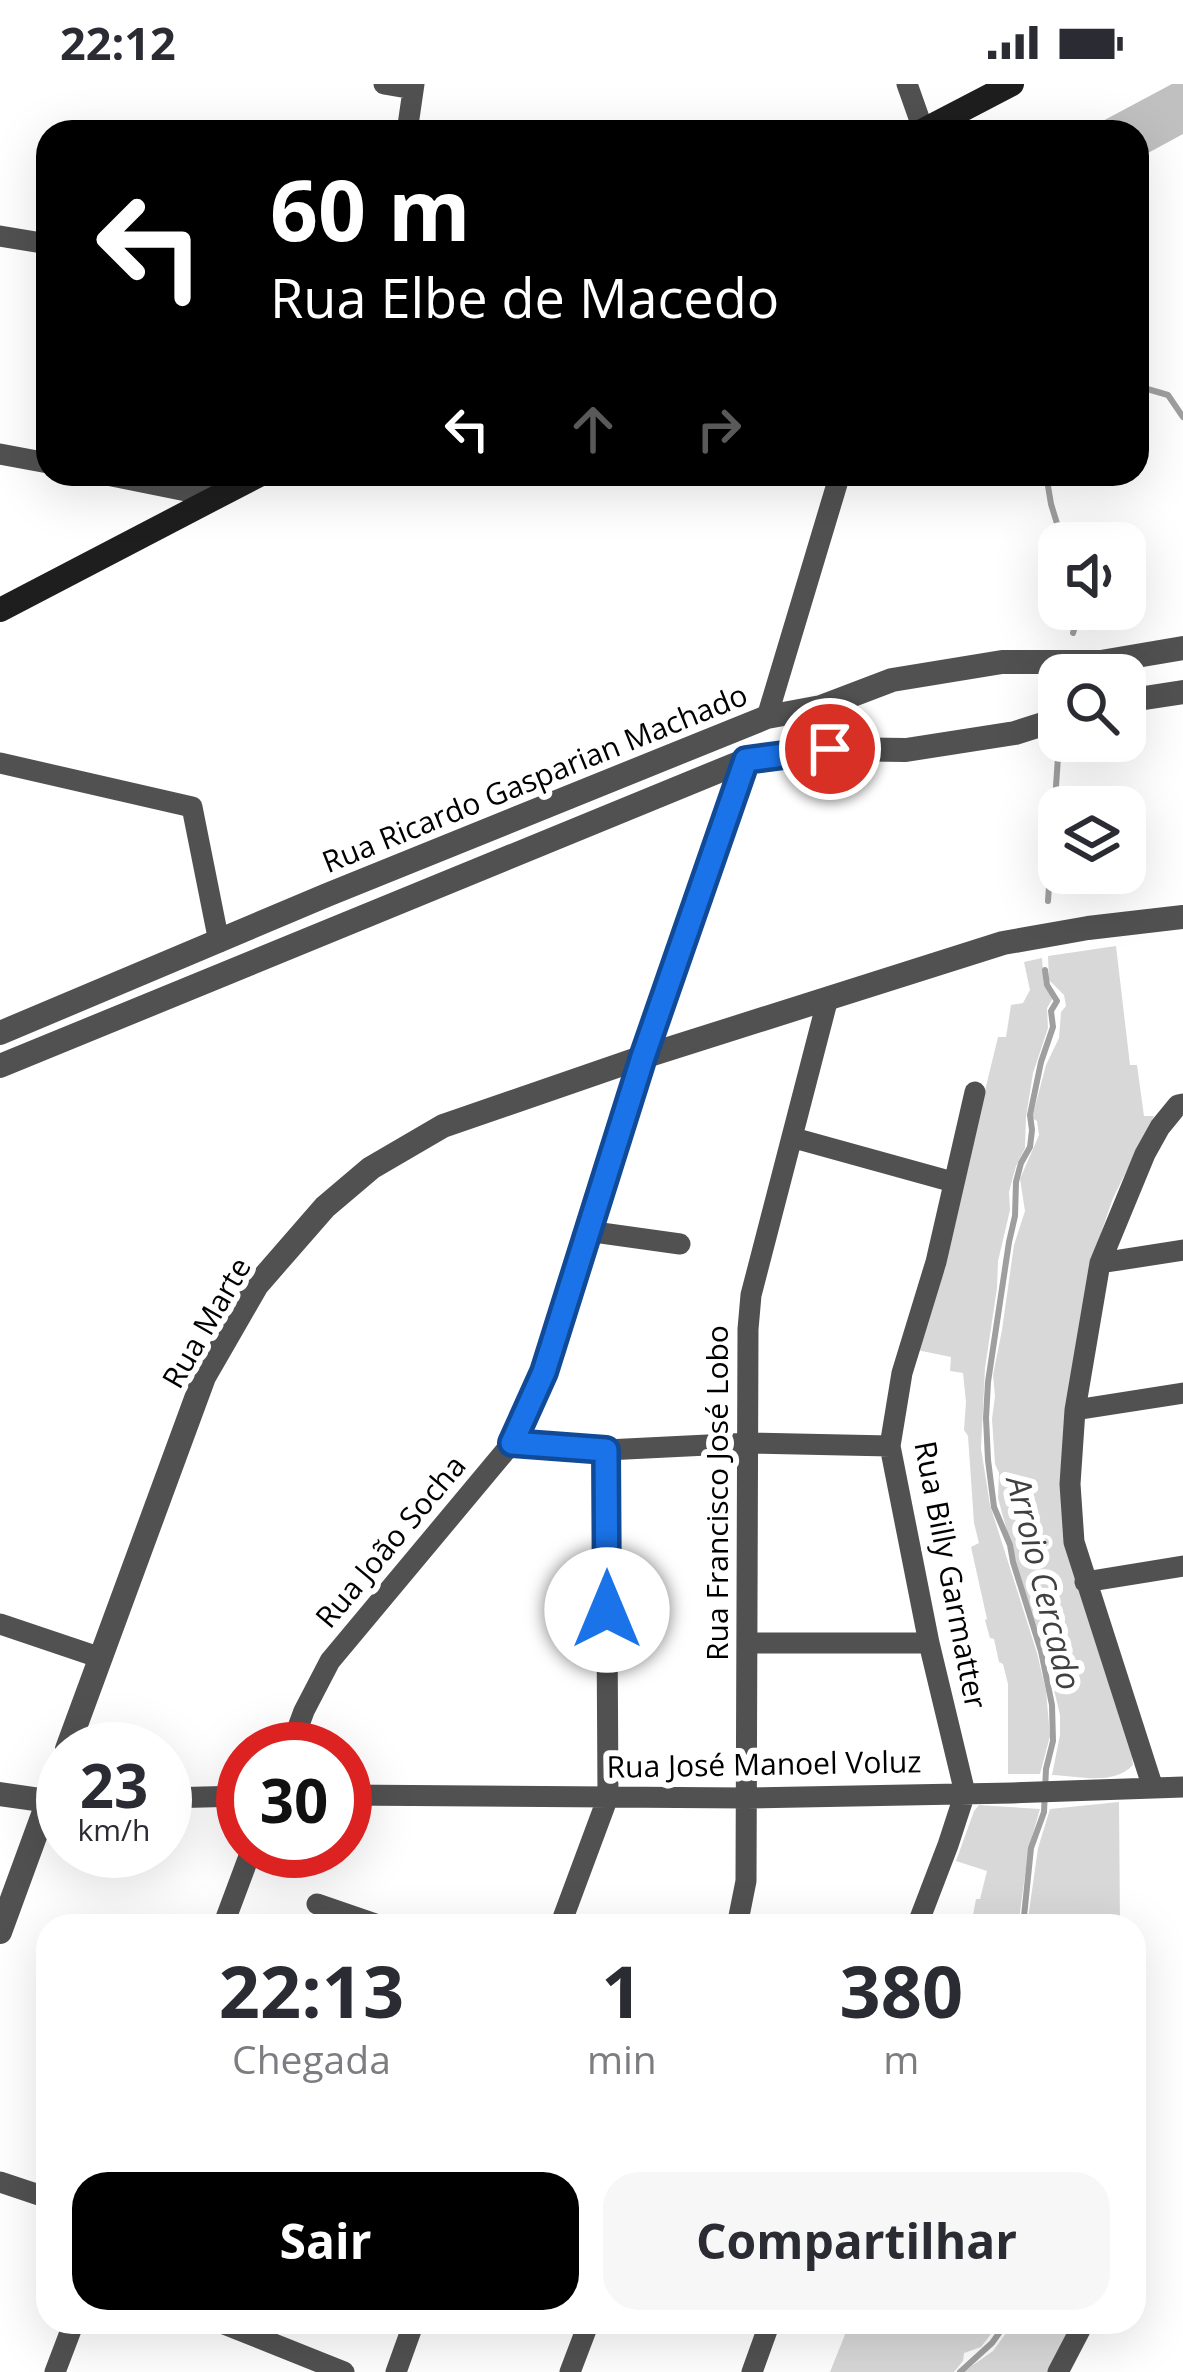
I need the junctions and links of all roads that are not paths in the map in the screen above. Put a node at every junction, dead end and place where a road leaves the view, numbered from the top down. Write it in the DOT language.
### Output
graph roads {
  1 [pos="384,84"];
  2 [pos="907,84"];
  3 [pos="1012,84"];
  4 [pos="413,87"];
  5 [pos="409,120"];
  6 [pos="918,120"];
  7 [pos="943,120"];
  8 [pos="0,236"];
  9 [pos="36,242"];
  10 [pos="0,454"];
  11 [pos="36,461"];
  12 [pos="164,486"];
  13 [pos="236,486"];
  14 [pos="836,486"];
  15 [pos="216,496"];
  16 [pos="0,610"];
  17 [pos="1183,648"];
  18 [pos="1183,692"];
  19 [pos="1146,698"];
  20 [pos="767,717"];
  21 [pos="1038,726"];
  22 [pos="746,760"];
  23 [pos="0,763"];
  24 [pos="1183,917"];
  25 [pos="219,942"];
  26 [pos="828,998"];
  27 [pos="0,1033"];
  28 [pos="643,1057"];
  29 [pos="0,1066"];
  30 [pos="975,1092"];
  31 [pos="1180,1105"];
  32 [pos="794,1138"];
  33 [pos="953,1182"];
  34 [pos="587,1232"];
  35 [pos="680,1244"];
  36 [pos="1183,1250"];
  37 [pos="1100,1263"];
  38 [pos="1183,1393"];
  39 [pos="1076,1409"];
  40 [pos="512,1443"];
  41 [pos="748,1443"];
  42 [pos="890,1446"];
  43 [pos="606,1450"];
  44 [pos="1183,1566"];
  45 [pos="1085,1582"];
  46 [pos="0,1624"];
  47 [pos="747,1643"];
  48 [pos="929,1643"];
  49 [pos="100,1658"];
  50 [pos="77,1722"];
  51 [pos="300,1722"];
  52 [pos="1183,1787"];
  53 [pos="1153,1788"];
  54 [pos="965,1792"];
  55 [pos="0,1794"];
  56 [pos="372,1796"];
  57 [pos="608,1797"];
  58 [pos="36,1798"];
  59 [pos="746,1798"];
  60 [pos="36,1847"];
  61 [pos="241,1878"];
  62 [pos="317,1904"];
  63 [pos="227,1914"];
  64 [pos="346,1914"];
  65 [pos="564,1914"];
  66 [pos="739,1914"];
  67 [pos="922,1914"];
  68 [pos="0,1932"];
  69 [pos="0,2182"];
  70 [pos="36,2194"];
  71 [pos="69,2334"];
  72 [pos="249,2334"];
  73 [pos="410,2334"];
  74 [pos="584,2334"];
  75 [pos="766,2334"];
  76 [pos="1078,2334"];
  77 [pos="55,2372"];
  78 [pos="344,2372"];
  79 [pos="396,2372"];
  80 [pos="570,2372"];
  81 [pos="752,2372"];
  82 [pos="1058,2372"];
  1 -- 4 [label="street"];
  2 -- 6 [label="street"];
  3 -- 7 [label="main road"];
  4 -- 5 [label="street"];
  8 -- 9 [label="street"];
  10 -- 11 [label="street"];
  12 -- 15 [label="street"];
  13 -- 15 [label="main road"];
  14 -- 20 [label="street"];
  15 -- 16 [label="main road"];
  17 -- 20 [label="street, Rua Ricardo Gasparian Machado"];
  18 -- 19 [label="street"];
  20 -- 25 [label="street, Rua Ricardo Gasparian Machado"];
  21 -- 22 [label="street, Rua Ricardo Gasparian Machado"];
  22 -- 28 [label="street, Rua João Socha"];
  22 -- 29 [label="street, Rua Ricardo Gasparian Machado"];
  23 -- 25 [label="street"];
  24 -- 26 [label="street, Rua Marte"];
  25 -- 27 [label="street, Rua Ricardo Gasparian Machado"];
  26 -- 28 [label="street, Rua Marte"];
  26 -- 32 [label="street, Rua Francisco José Lobo"];
  28 -- 34 [label="street, Rua João Socha"];
  28 -- 49 [label="street, Rua Marte"];
  30 -- 33 [label="street, Rua Billy Garmatter"];
  31 -- 37 [label="street"];
  32 -- 33 [label="street"];
  32 -- 41 [label="street, Rua Francisco José Lobo"];
  33 -- 42 [label="street, Rua Billy Garmatter"];
  34 -- 35 [label="street"];
  34 -- 40 [label="street, Rua João Socha"];
  36 -- 37 [label="street"];
  37 -- 39 [label="street"];
  38 -- 39 [label="street"];
  39 -- 45 [label="street"];
  40 -- 43 [label="street"];
  40 -- 51 [label="street, Rua João Socha"];
  41 -- 42 [label="street"];
  41 -- 43 [label="street"];
  41 -- 47 [label="street, Rua Francisco José Lobo"];
  42 -- 48 [label="street, Rua Billy Garmatter"];
  43 -- 57 [label="street"];
  44 -- 45 [label="street"];
  45 -- 53 [label="street"];
  46 -- 49 [label="street"];
  47 -- 48 [label="street"];
  47 -- 59 [label="street, Rua Francisco José Lobo"];
  48 -- 54 [label="street, Rua Billy Garmatter"];
  49 -- 50 [label="street, Rua Marte"];
  52 -- 53 [label="street, Rua José Manoel Voluz"];
  53 -- 54 [label="street, Rua José Manoel Voluz"];
  54 -- 59 [label="street, Rua José Manoel Voluz"];
  54 -- 67 [label="street"];
  55 -- 58 [label="street"];
  56 -- 57 [label="street, Rua José Manoel Voluz"];
  57 -- 59 [label="street, Rua José Manoel Voluz"];
  57 -- 65 [label="street"];
  59 -- 66 [label="street, Rua Francisco José Lobo"];
  60 -- 68 [label="street"];
  61 -- 63 [label="street"];
  62 -- 64 [label="street"];
  69 -- 70 [label="street"];
  71 -- 77 [label="street"];
  72 -- 78 [label="street"];
  73 -- 79 [label="street"];
  74 -- 80 [label="street"];
  75 -- 81 [label="street"];
  76 -- 82 [label="street"];
}
